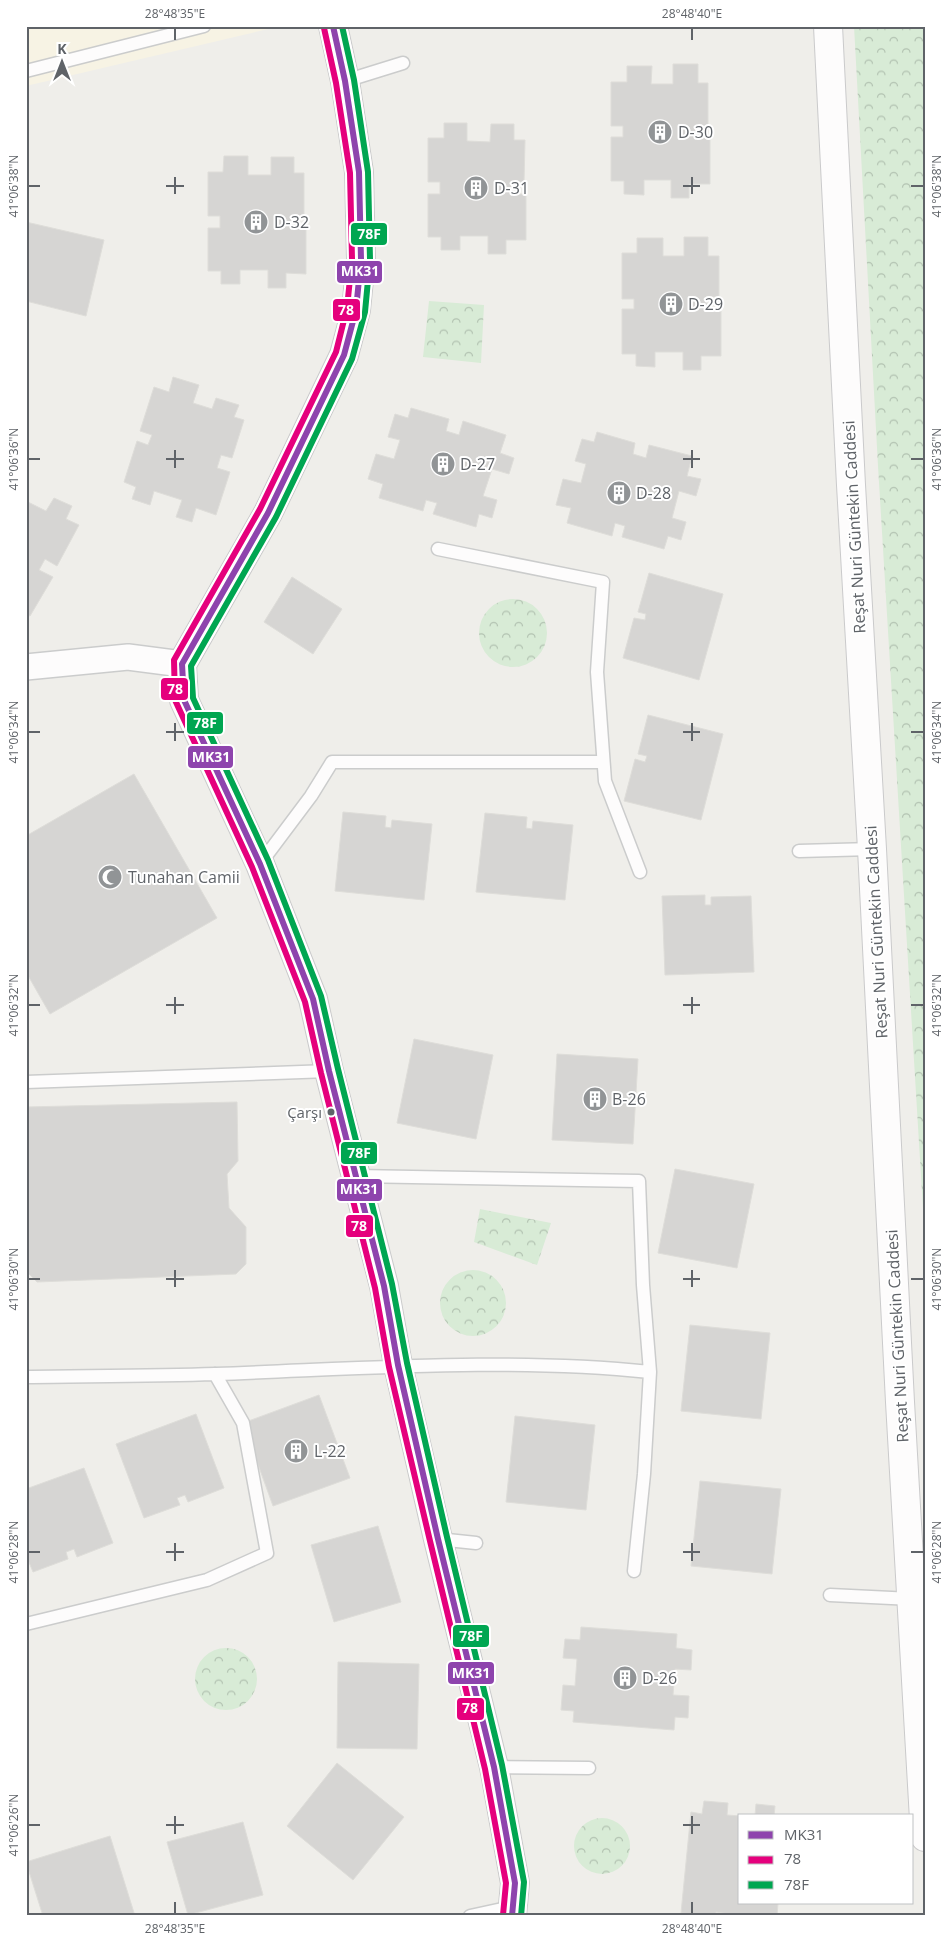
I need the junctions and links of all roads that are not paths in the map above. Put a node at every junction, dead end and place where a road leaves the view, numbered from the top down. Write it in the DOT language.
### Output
graph roads {
  1 [pos="204,26"];
  2 [pos="333,26"];
  3 [pos="828,26"];
  4 [pos="403,63"];
  5 [pos="26,71"];
  6 [pos="345,80"];
  7 [pos="438,549"];
  8 [pos="182,664"];
  9 [pos="26,667"];
  10 [pos="604,762"];
  11 [pos="872,849"];
  12 [pos="799,851"];
  13 [pos="260,864"];
  14 [pos="640,872"];
  15 [pos="329,1071"];
  16 [pos="26,1082"];
  17 [pos="356,1176"];
  18 [pos="398,1365"];
  19 [pos="650,1372"];
  20 [pos="215,1374"];
  21 [pos="26,1377"];
  22 [pos="438,1539"];
  23 [pos="476,1543"];
  24 [pos="634,1571"];
  25 [pos="830,1594"];
  26 [pos="912,1600"];
  27 [pos="26,1624"];
  28 [pos="494,1767"];
  29 [pos="589,1768"];
  30 [pos="925,1837"];
  31 [pos="512,1911"];
  32 [pos="470,1916"];
  1 -- 5 [label="lane"];
  2 -- 6 [label="street"];
  3 -- 11 [label="street, Reşat Nuri Güntekin Caddesi"];
  4 -- 6 [label="lane"];
  6 -- 8 [label="street"];
  7 -- 10 [label="lane"];
  8 -- 9 [label="street"];
  8 -- 13 [label="street"];
  10 -- 13 [label="lane"];
  10 -- 14 [label="lane"];
  11 -- 12 [label="lane"];
  11 -- 26 [label="street, Reşat Nuri Güntekin Caddesi"];
  13 -- 15 [label="street"];
  15 -- 16 [label="lane"];
  15 -- 17 [label="street"];
  17 -- 18 [label="street"];
  17 -- 19 [label="lane"];
  18 -- 19 [label="lane"];
  18 -- 20 [label="lane"];
  18 -- 22 [label="street"];
  19 -- 24 [label="lane"];
  20 -- 21 [label="lane"];
  20 -- 27 [label="lane"];
  22 -- 23 [label="lane"];
  22 -- 28 [label="street"];
  25 -- 26 [label="lane"];
  26 -- 30 [label="street, Reşat Nuri Güntekin Caddesi"];
  28 -- 29 [label="lane"];
  28 -- 31 [label="street"];
  31 -- 32 [label="lane"];
}
